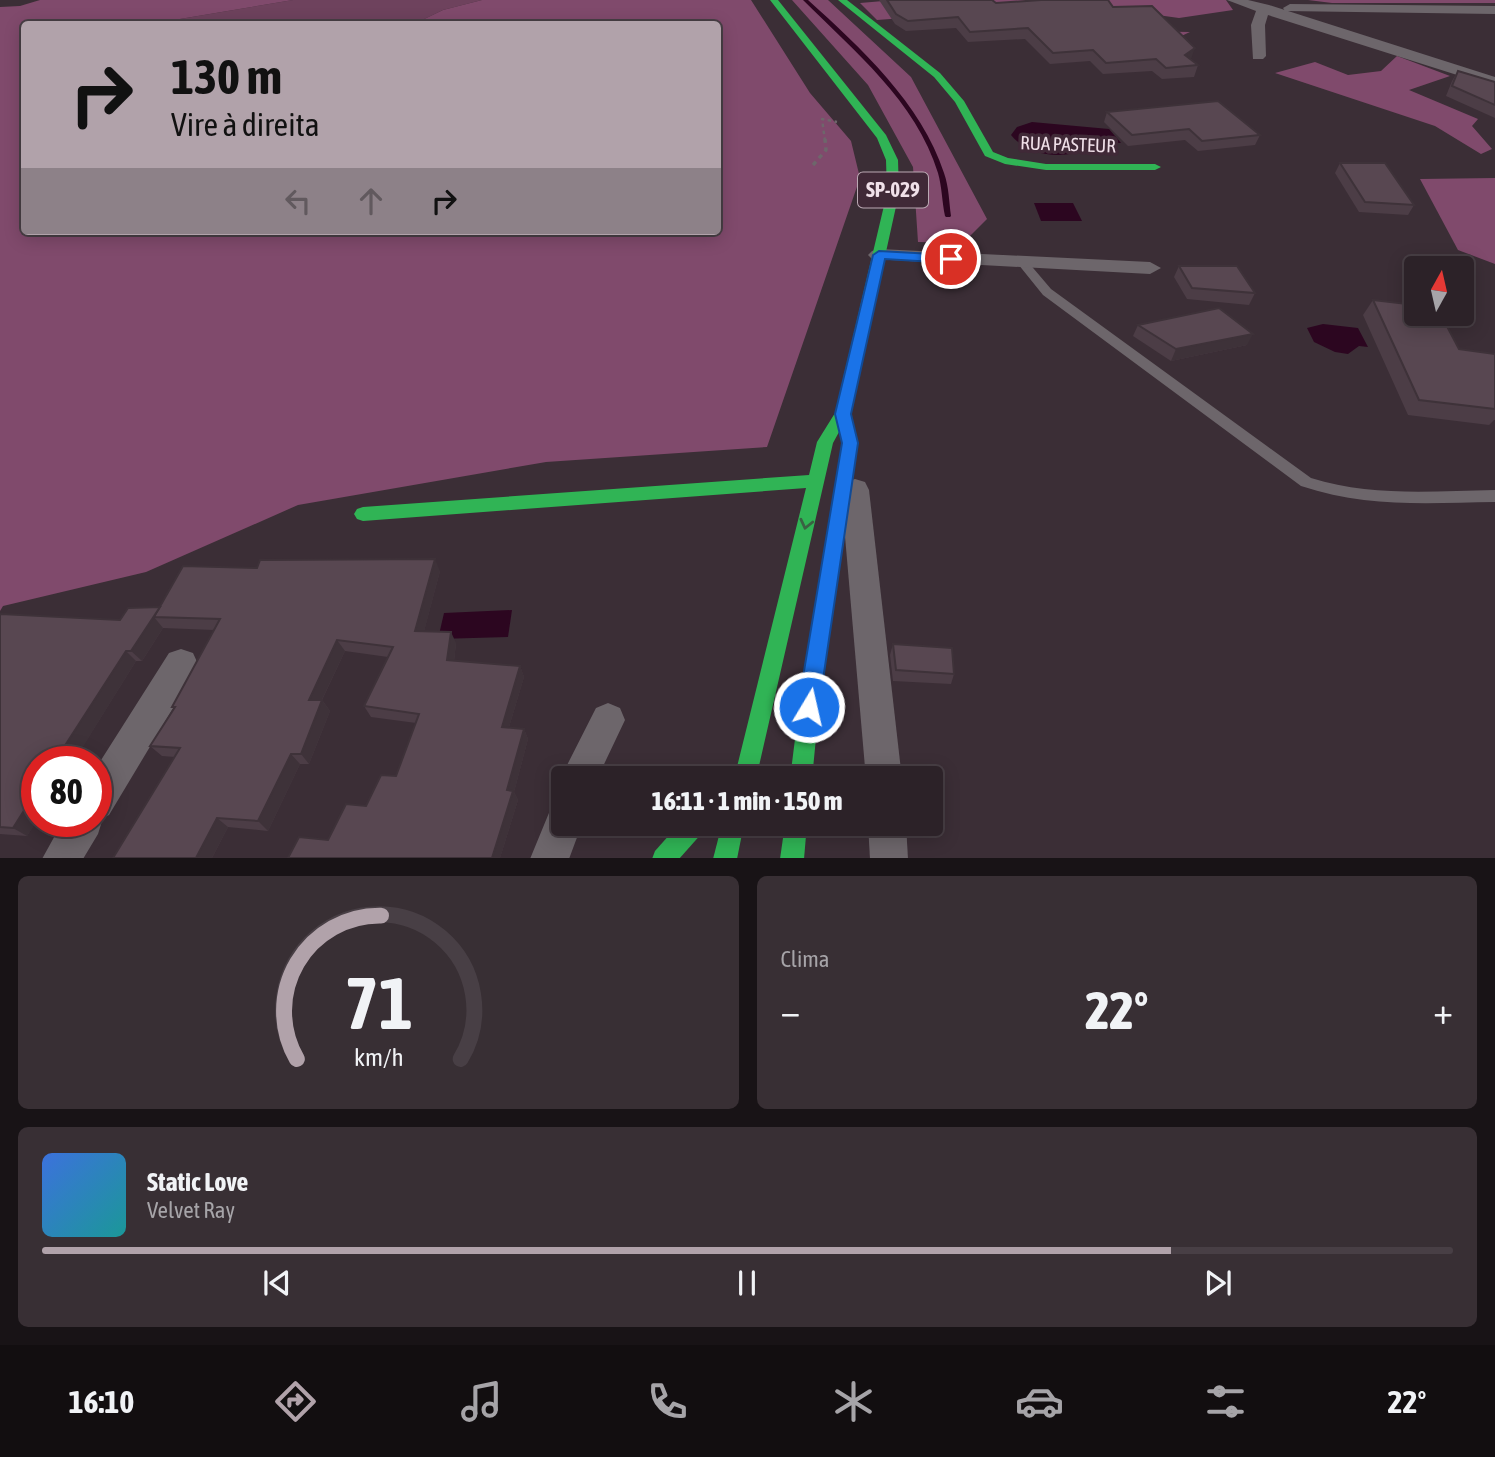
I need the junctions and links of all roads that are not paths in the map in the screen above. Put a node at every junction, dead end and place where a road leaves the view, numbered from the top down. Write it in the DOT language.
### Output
graph roads {
  1 [pos="774,0"];
  2 [pos="842,0"];
  3 [pos="1234,0"];
  4 [pos="1264,8"];
  5 [pos="1495,10"];
  6 [pos="1258,56"];
  7 [pos="1495,82"];
  8 [pos="1154,167"];
  9 [pos="879,255"];
  10 [pos="1024,264"];
  11 [pos="1150,268"];
  12 [pos="847,428"];
  13 [pos="816,481"];
  14 [pos="1495,496"];
  15 [pos="363,514"];
  16 [pos="181,664"];
  17 [pos="608,720"];
  18 [pos="585,766"];
  19 [pos="745,766"];
  20 [pos="802,766"];
  21 [pos="883,766"];
  22 [pos="112,776"];
  23 [pos="558,836"];
  24 [pos="684,836"];
  25 [pos="730,836"];
  26 [pos="795,836"];
  27 [pos="888,836"];
  28 [pos="75,837"];
  29 [pos="62,858"];
  30 [pos="549,858"];
  31 [pos="664,858"];
  32 [pos="725,858"];
  33 [pos="792,858"];
  34 [pos="889,858"];
  1 -- 9 [label="main road, SP-029"];
  2 -- 8 [label="main road, RUA PASTEUR"];
  3 -- 4 [label="street"];
  4 -- 5 [label="street"];
  4 -- 6 [label="street"];
  4 -- 7 [label="street"];
  9 -- 10 [label="street"];
  9 -- 12 [label="main road, SP-029"];
  10 -- 11 [label="street"];
  10 -- 14 [label="lane"];
  12 -- 13 [label="main road, SP-029"];
  12 -- 20 [label="main road, SP-029"];
  12 -- 21 [label="street"];
  13 -- 15 [label="main road"];
  13 -- 19 [label="main road, SP-029, one-way"];
  16 -- 22 [label="street"];
  17 -- 18 [label="street"];
  23 -- 30 [label="street"];
  24 -- 31 [label="main road"];
  25 -- 32 [label="main road"];
  26 -- 33 [label="main road"];
  27 -- 34 [label="street"];
  28 -- 29 [label="street"];
}
